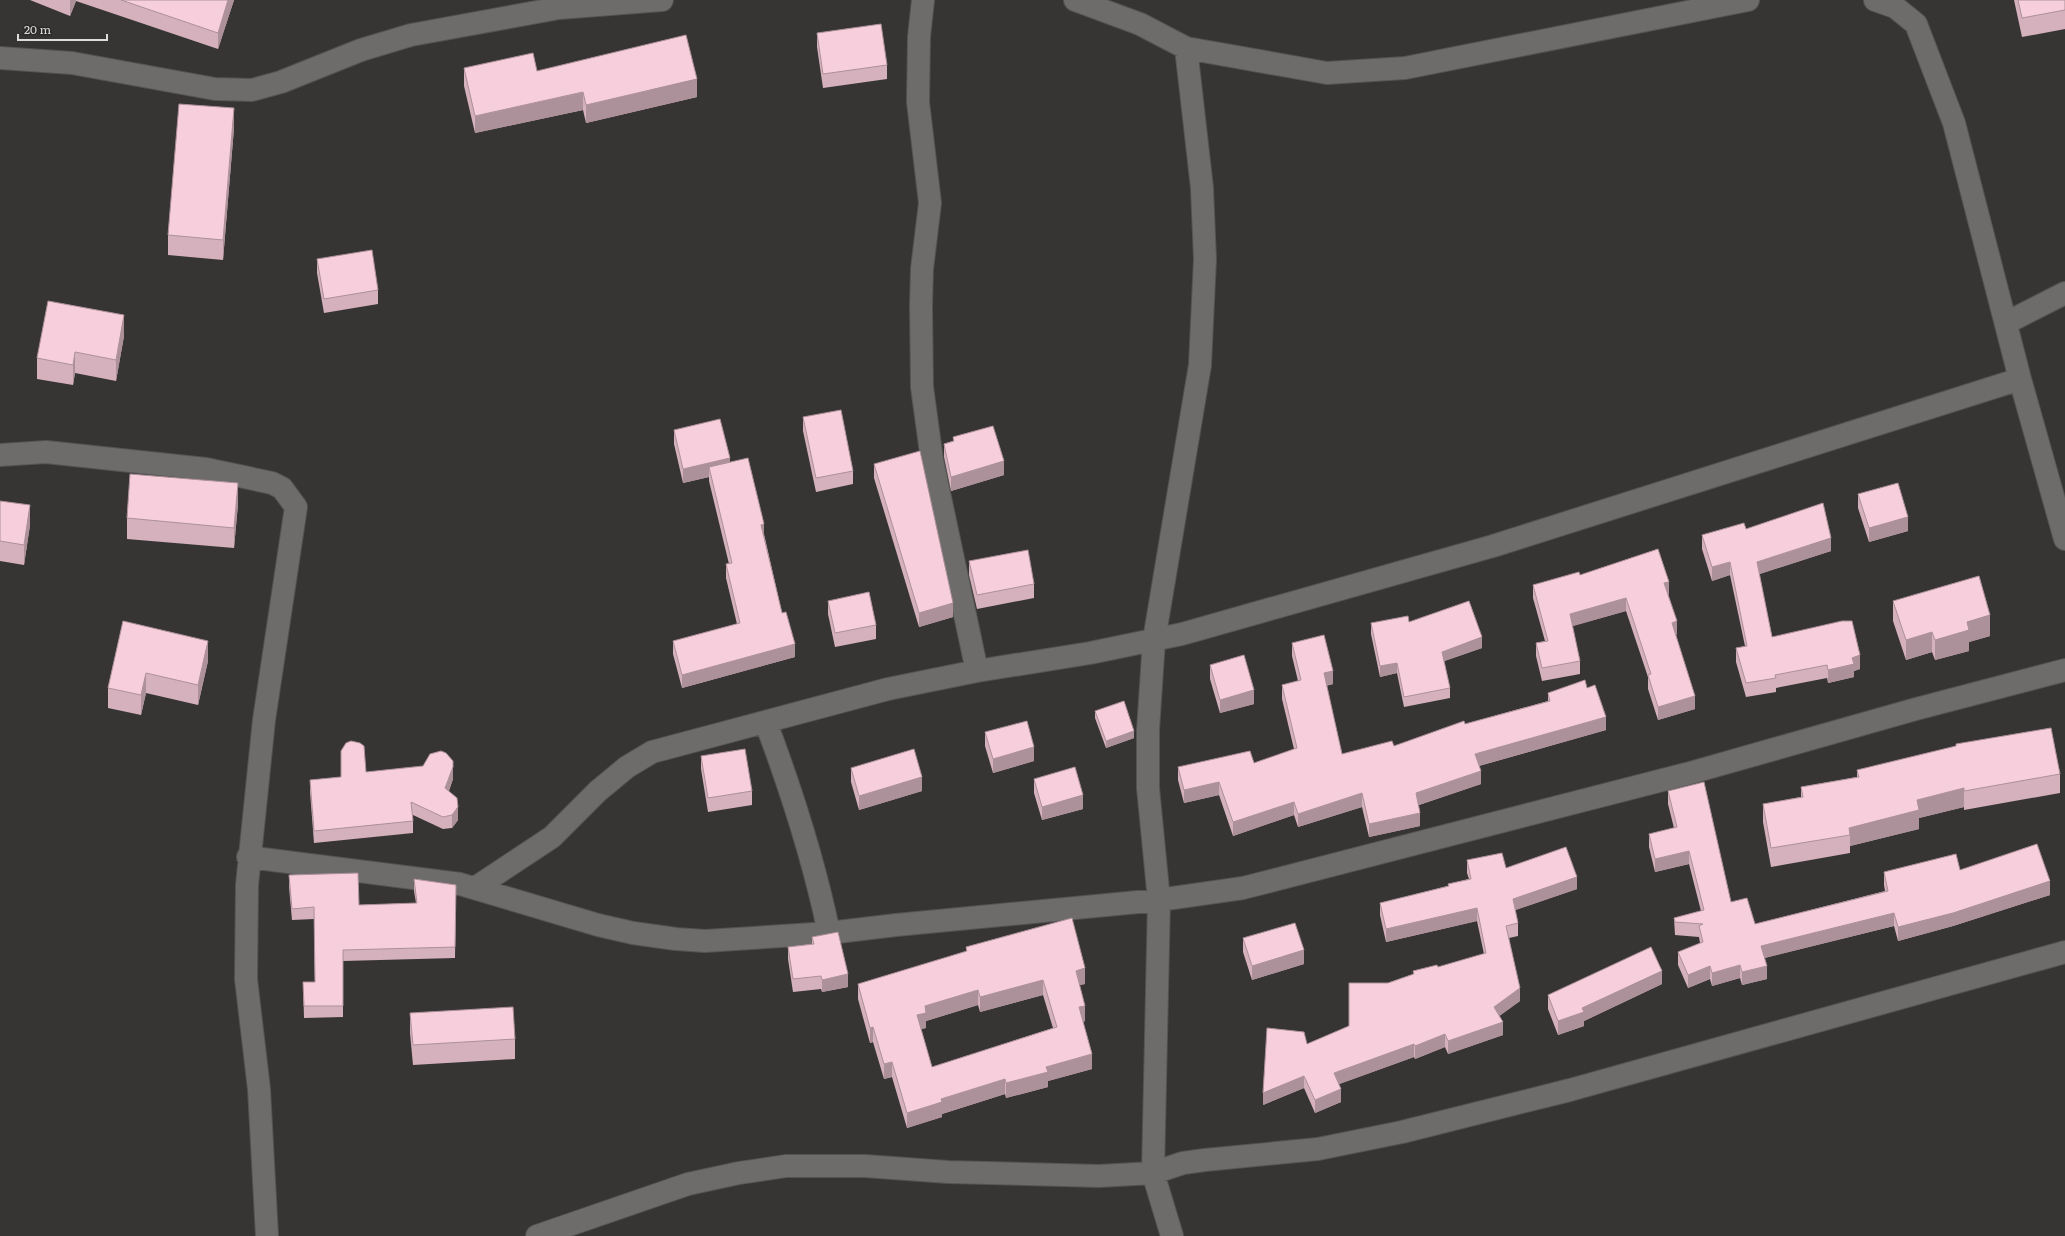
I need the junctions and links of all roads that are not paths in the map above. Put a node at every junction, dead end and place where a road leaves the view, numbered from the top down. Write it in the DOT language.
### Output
graph roads {
  1 [pos="662,0"];
  2 [pos="923,0"];
  3 [pos="1075,0"];
  4 [pos="1748,0"];
  5 [pos="1880,1"];
  6 [pos="1186,48"];
  7 [pos="0,58"];
  8 [pos="2065,293"];
  9 [pos="2006,323"];
  10 [pos="2020,378"];
  11 [pos="0,455"];
  12 [pos="2065,539"];
  13 [pos="1154,640"];
  14 [pos="2065,670"];
  15 [pos="977,671"];
  16 [pos="766,723"];
  17 [pos="248,857"];
  18 [pos="475,888"];
  19 [pos="1159,900"];
  20 [pos="829,933"];
  21 [pos="2065,952"];
  22 [pos="1153,1173"];
  23 [pos="267,1236"];
  24 [pos="537,1236"];
  25 [pos="1172,1236"];
  1 -- 7 [label="street"];
  2 -- 15 [label="street"];
  3 -- 6 [label="street"];
  4 -- 6 [label="street"];
  5 -- 9 [label="street"];
  6 -- 13 [label="street"];
  8 -- 9 [label="street"];
  9 -- 10 [label="street"];
  10 -- 12 [label="street"];
  10 -- 13 [label="street"];
  11 -- 17 [label="street"];
  13 -- 15 [label="street"];
  13 -- 19 [label="street"];
  14 -- 19 [label="street"];
  15 -- 16 [label="street"];
  16 -- 18 [label="street"];
  16 -- 20 [label="street"];
  17 -- 18 [label="street"];
  17 -- 23 [label="street"];
  18 -- 20 [label="street"];
  19 -- 20 [label="street"];
  19 -- 22 [label="street"];
  21 -- 22 [label="street"];
  22 -- 24 [label="street"];
  22 -- 25 [label="street"];
}
